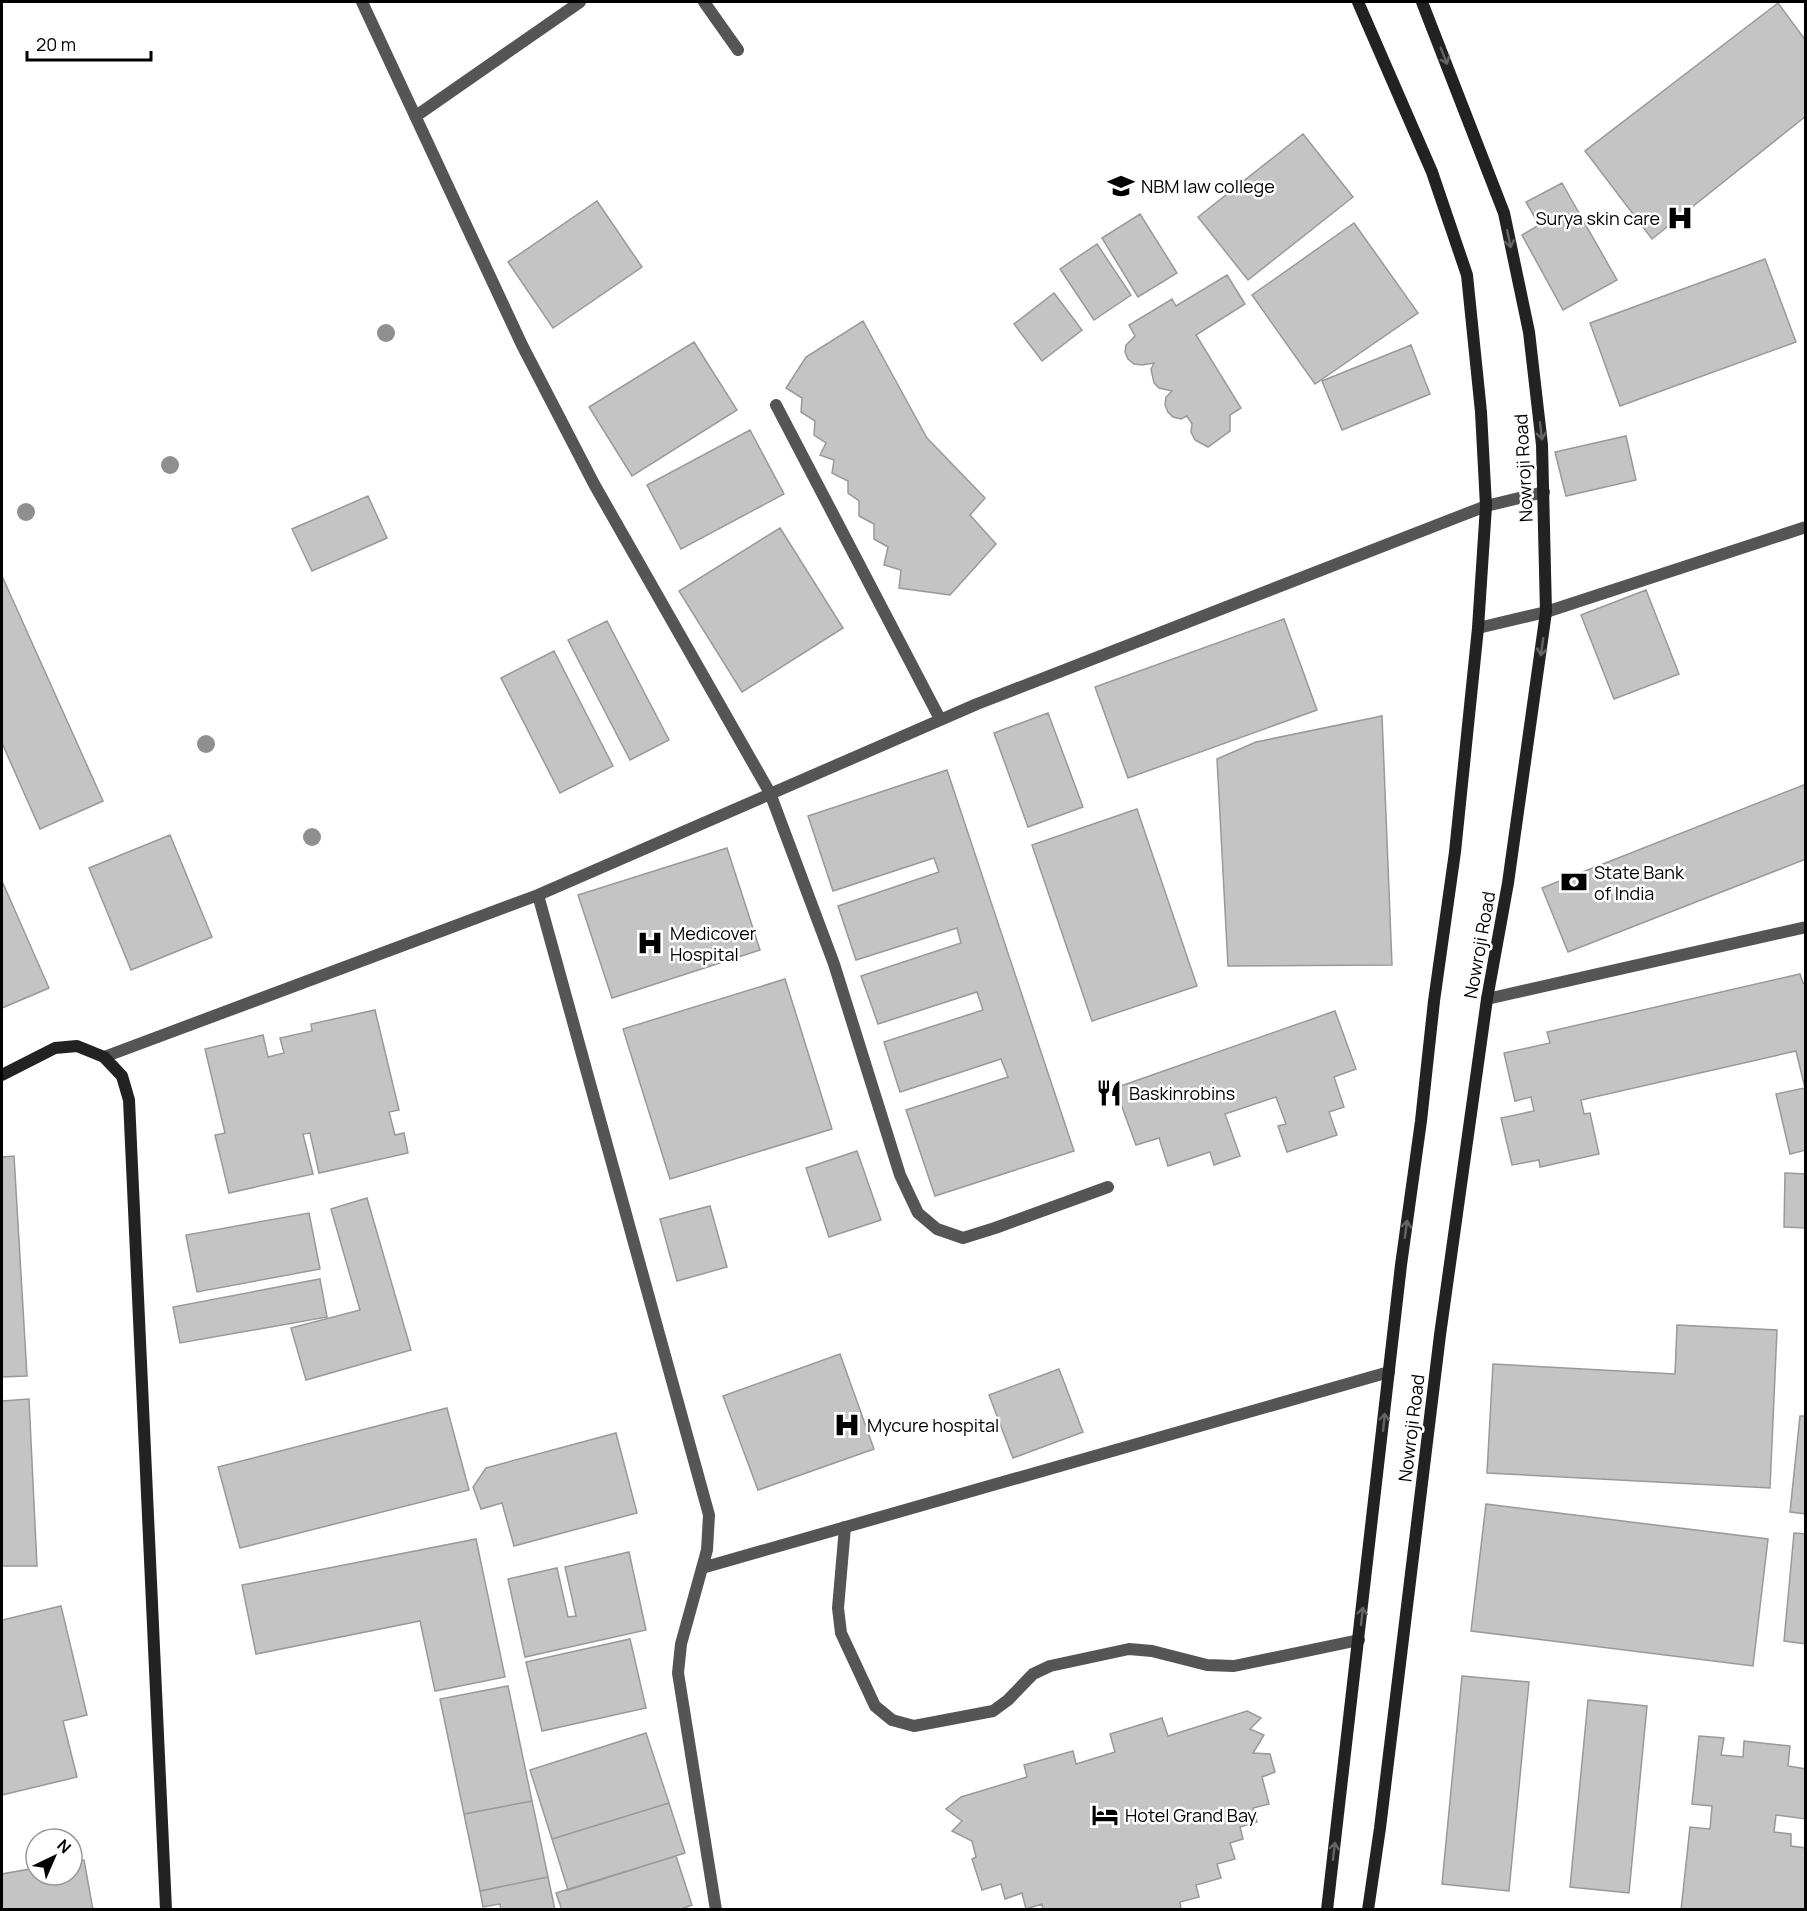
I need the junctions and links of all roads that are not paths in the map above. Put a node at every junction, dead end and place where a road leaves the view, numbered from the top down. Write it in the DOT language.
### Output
graph roads {
  1 [pos="362,2"];
  2 [pos="580,2"];
  3 [pos="704,2"];
  4 [pos="1358,2"];
  5 [pos="1422,2"];
  6 [pos="738,50"];
  7 [pos="416,116"];
  8 [pos="776,405"];
  9 [pos="1544,492"];
  10 [pos="1486,506"];
  11 [pos="1806,527"];
  12 [pos="1546,612"];
  13 [pos="1478,628"];
  14 [pos="940,719"];
  15 [pos="770,793"];
  16 [pos="538,895"];
  17 [pos="1806,927"];
  18 [pos="1487,999"];
  19 [pos="104,1057"];
  20 [pos="2,1074"];
  21 [pos="1108,1187"];
  22 [pos="1389,1372"];
  23 [pos="845,1527"];
  24 [pos="702,1568"];
  25 [pos="1359,1640"];
  26 [pos="166,1910"];
  27 [pos="716,1910"];
  28 [pos="1327,1910"];
  29 [pos="1368,1910"];
  1 -- 7 [label="street"];
  2 -- 7 [label="street"];
  3 -- 6 [label="street"];
  4 -- 10 [label="street, Nowroji Road"];
  5 -- 9 [label="street, Nowroji Road, one-way"];
  7 -- 15 [label="street"];
  8 -- 14 [label="street"];
  9 -- 10 [label="street"];
  9 -- 12 [label="street, Nowroji Road"];
  10 -- 13 [label="street, Nowroji Road"];
  10 -- 14 [label="street"];
  11 -- 12 [label="street"];
  12 -- 13 [label="street"];
  12 -- 18 [label="street, Nowroji Road, one-way"];
  22 -- 13 [label="street, Nowroji Road, one-way"];
  14 -- 15 [label="street"];
  15 -- 16 [label="street"];
  15 -- 21 [label="street"];
  16 -- 19 [label="street"];
  16 -- 24 [label="street"];
  17 -- 18 [label="street"];
  18 -- 29 [label="street, Nowroji Road"];
  19 -- 20 [label="street"];
  19 -- 26 [label="street"];
  22 -- 23 [label="street"];
  25 -- 22 [label="street, Nowroji Road, one-way"];
  23 -- 24 [label="street"];
  23 -- 25 [label="street"];
  24 -- 27 [label="street"];
  28 -- 25 [label="street, Nowroji Road, one-way"];
}
